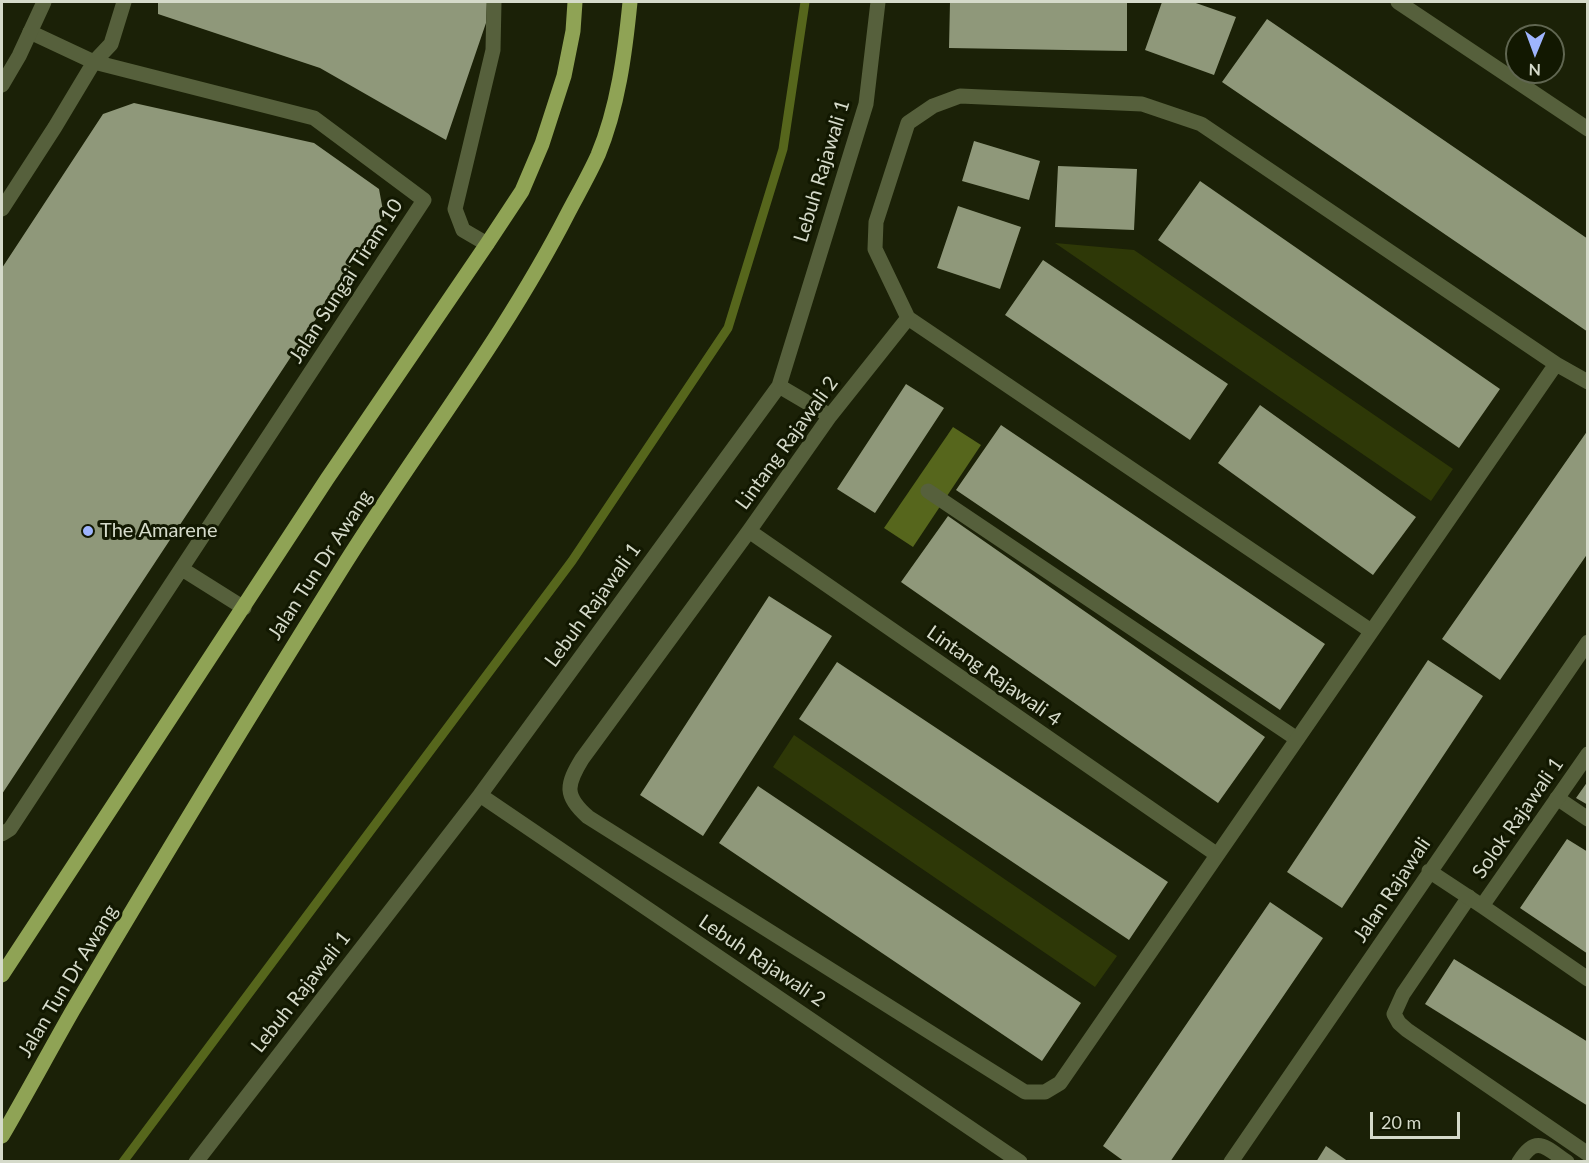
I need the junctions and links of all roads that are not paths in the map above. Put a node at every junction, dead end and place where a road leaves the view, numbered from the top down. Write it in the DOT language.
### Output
graph roads {
  1 [pos="44,2"];
  2 [pos="124,2"];
  3 [pos="494,2"];
  4 [pos="575,2"];
  5 [pos="630,2"];
  6 [pos="878,2"];
  7 [pos="1398,2"];
  8 [pos="30,32"];
  9 [pos="94,62"];
  10 [pos="2,85"];
  11 [pos="1587,129"];
  12 [pos="2,209"];
  13 [pos="488,244"];
  14 [pos="908,318"];
  15 [pos="1556,364"];
  16 [pos="1587,382"];
  17 [pos="779,386"];
  18 [pos="830,416"];
  19 [pos="928,491"];
  20 [pos="749,531"];
  21 [pos="182,569"];
  22 [pos="244,608"];
  23 [pos="1371,631"];
  24 [pos="1587,642"];
  25 [pos="1297,739"];
  26 [pos="1587,754"];
  27 [pos="480,795"];
  28 [pos="1557,798"];
  29 [pos="1587,819"];
  30 [pos="2,834"];
  31 [pos="1216,854"];
  32 [pos="1429,871"];
  33 [pos="1476,902"];
  34 [pos="2,975"];
  35 [pos="1587,979"];
  36 [pos="2,1136"];
  37 [pos="1587,1154"];
  38 [pos="196,1161"];
  39 [pos="1020,1161"];
  40 [pos="1231,1161"];
  41 [pos="1519,1161"];
  42 [pos="1567,1161"];
  1 -- 8 [label="street"];
  2 -- 9 [label="street"];
  3 -- 13 [label="street"];
  4 -- 13 [label="main road, Jalan Tun Dr Awang"];
  5 -- 36 [label="main road, Jalan Tun Dr Awang"];
  6 -- 17 [label="street, Lebuh Rajawali 1"];
  7 -- 11 [label="street"];
  8 -- 9 [label="street"];
  8 -- 10 [label="street"];
  9 -- 12 [label="street"];
  9 -- 21 [label="street, Jalan Sungai Tiram 10"];
  13 -- 22 [label="main road, Jalan Tun Dr Awang"];
  14 -- 15 [label="street"];
  14 -- 18 [label="street, Lintang Rajawali 2"];
  14 -- 23 [label="street"];
  15 -- 16 [label="street"];
  15 -- 23 [label="street"];
  17 -- 18 [label="street"];
  17 -- 27 [label="street, Lebuh Rajawali 1"];
  18 -- 20 [label="street, Lintang Rajawali 2"];
  19 -- 25 [label="street"];
  20 -- 31 [label="street, Lintang Rajawali 4"];
  20 -- 31 [label="street, Lintang Rajawali 2"];
  21 -- 22 [label="street"];
  21 -- 30 [label="street"];
  22 -- 34 [label="main road, Jalan Tun Dr Awang"];
  23 -- 25 [label="street"];
  24 -- 32 [label="street, Jalan Rajawali"];
  25 -- 31 [label="street"];
  26 -- 28 [label="street, Solok Rajawali 1"];
  27 -- 38 [label="street, Lebuh Rajawali 1"];
  27 -- 39 [label="street, Lebuh Rajawali 2"];
  28 -- 29 [label="street"];
  28 -- 33 [label="street, Solok Rajawali 1"];
  32 -- 33 [label="street"];
  32 -- 40 [label="street, Jalan Rajawali"];
  33 -- 35 [label="street"];
  33 -- 37 [label="street, Solok Rajawali 1"];
  41 -- 42 [label="street"];
}
